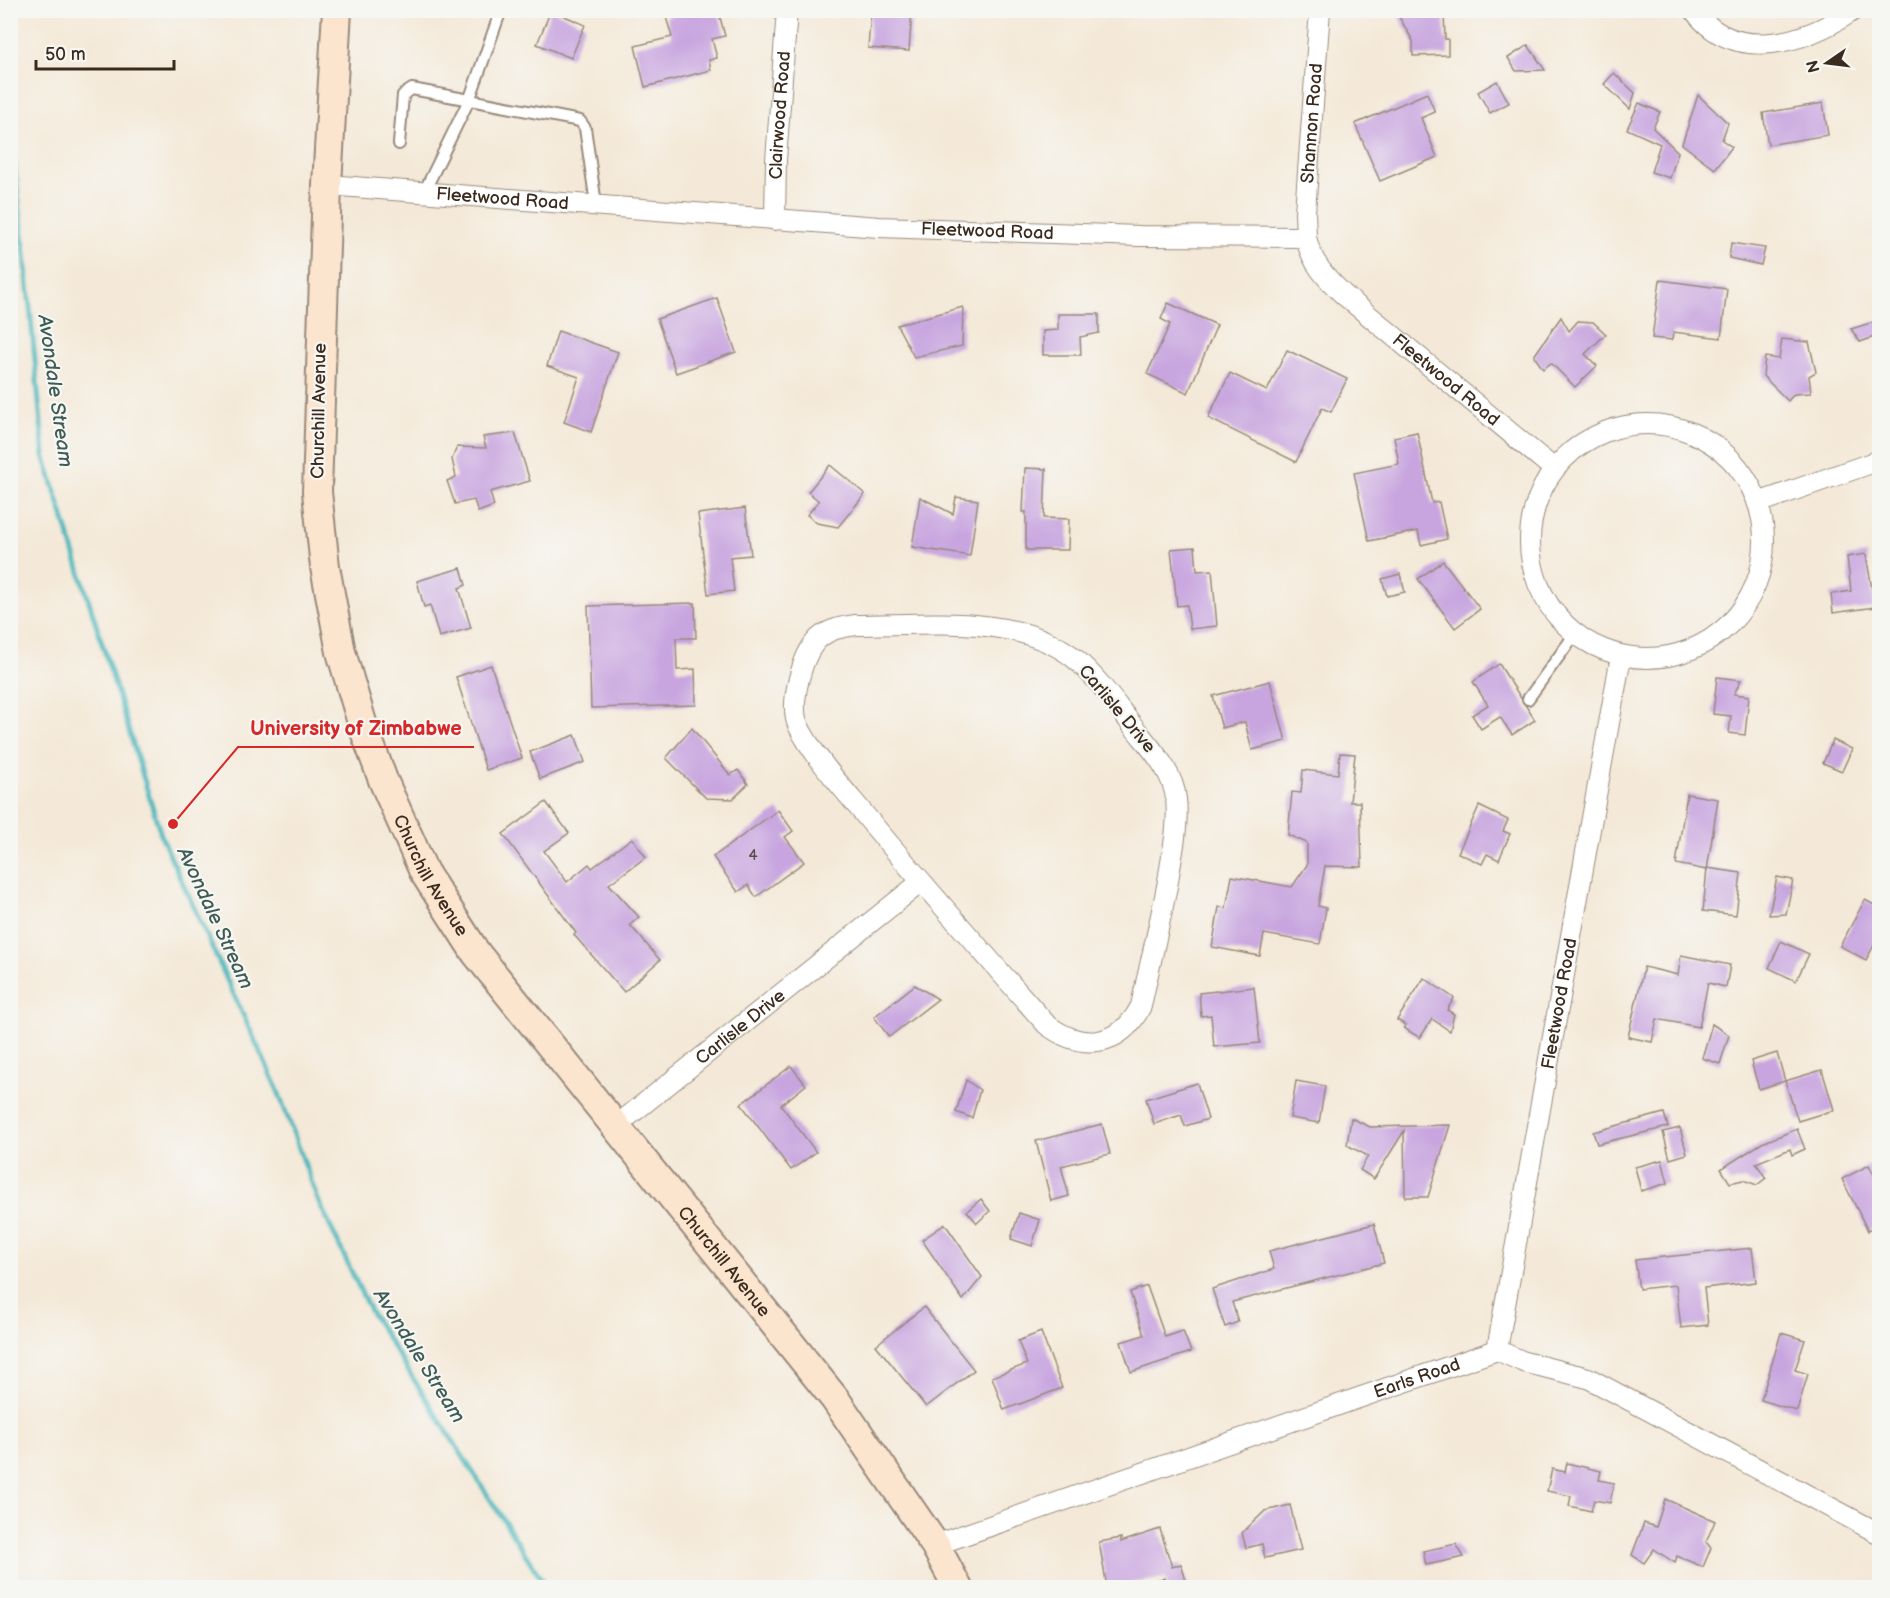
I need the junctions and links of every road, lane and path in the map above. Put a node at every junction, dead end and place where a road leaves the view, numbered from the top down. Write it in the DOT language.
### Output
graph roads {
  1 [pos="337,10"];
  2 [pos="501,10"];
  3 [pos="787,10"];
  4 [pos="1320,10"];
  5 [pos="1694,10"];
  6 [pos="1854,10"];
  7 [pos="470,98"];
  8 [pos="399,144"];
  9 [pos="327,185"];
  10 [pos="424,192"];
  11 [pos="596,204"];
  12 [pos="775,220"];
  13 [pos="1306,237"];
  14 [pos="1880,460"];
  15 [pos="1554,469"];
  16 [pos="1758,503"];
  17 [pos="1575,634"];
  18 [pos="1621,656"];
  19 [pos="1528,699"];
  20 [pos="921,882"];
  21 [pos="616,1126"];
  22 [pos="1497,1350"];
  23 [pos="1880,1534"];
  24 [pos="935,1545"];
  25 [pos="958,1587"];
  1 -- 9 [label="main road, Churchill Avenue"];
  2 -- 7 [label="lane"];
  3 -- 12 [label="street, Clairwood Road"];
  4 -- 13 [label="street, Shannon Road"];
  5 -- 6 [label="street"];
  7 -- 8 [label="lane"];
  7 -- 10 [label="lane"];
  7 -- 11 [label="lane"];
  9 -- 10 [label="street, Fleetwood Road"];
  9 -- 21 [label="main road, Churchill Avenue"];
  10 -- 11 [label="street, Fleetwood Road"];
  11 -- 12 [label="street, Fleetwood Road"];
  12 -- 13 [label="street, Fleetwood Road"];
  13 -- 15 [label="street, Fleetwood Road"];
  14 -- 16 [label="street"];
  15 -- 16 [label="street"];
  15 -- 17 [label="street"];
  16 -- 18 [label="street"];
  17 -- 18 [label="street"];
  17 -- 19 [label="lane"];
  18 -- 22 [label="street, Fleetwood Road"];
  20 -- 20 [label="street, Carlisle Drive"];
  20 -- 21 [label="street, Carlisle Drive"];
  21 -- 24 [label="main road, Churchill Avenue"];
  22 -- 23 [label="street"];
  22 -- 24 [label="street, Earls Road"];
  24 -- 25 [label="main road, Churchill Avenue"];
}
